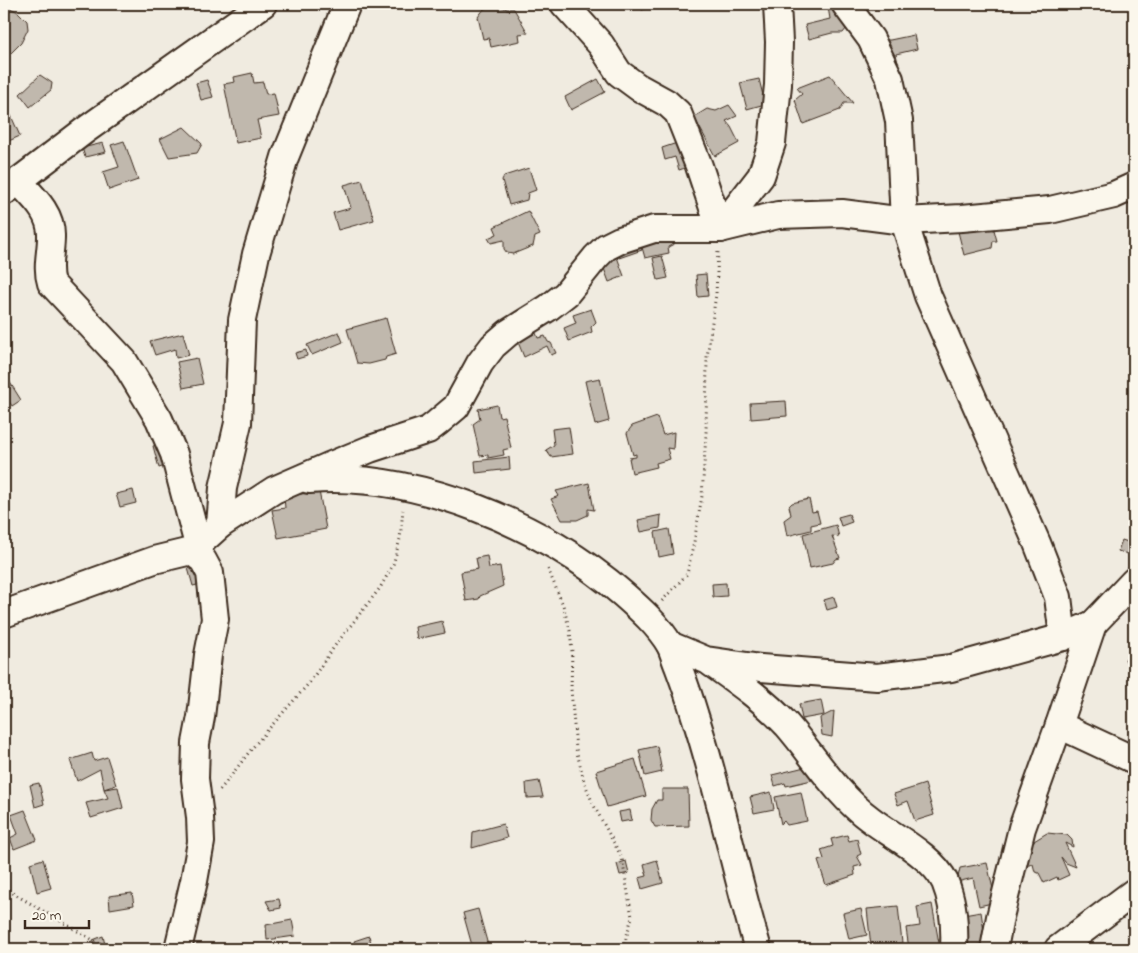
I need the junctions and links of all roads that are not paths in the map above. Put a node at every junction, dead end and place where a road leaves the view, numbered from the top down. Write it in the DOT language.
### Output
graph roads {
  1 [pos="263,4"];
  2 [pos="347,4"];
  3 [pos="564,4"];
  4 [pos="777,4"];
  5 [pos="845,4"];
  6 [pos="11,186"];
  7 [pos="1134,186"];
  8 [pos="904,221"];
  9 [pos="720,229"];
  10 [pos="293,482"];
  11 [pos="220,525"];
  12 [pos="195,548"];
  13 [pos="1134,581"];
  14 [pos="4,614"];
  15 [pos="1093,624"];
  16 [pos="1063,637"];
  17 [pos="670,645"];
  18 [pos="706,660"];
  19 [pos="1059,725"];
  20 [pos="1134,760"];
  21 [pos="1134,892"];
  22 [pos="178,949"];
  23 [pos="758,949"];
  24 [pos="954,949"];
  25 [pos="994,949"];
  26 [pos="1058,949"];
  1 -- 6 [label="street"];
  2 -- 11 [label="street"];
  3 -- 9 [label="street"];
  4 -- 9 [label="street"];
  5 -- 8 [label="street"];
  6 -- 12 [label="street"];
  7 -- 8 [label="street"];
  8 -- 9 [label="street"];
  8 -- 16 [label="street"];
  9 -- 10 [label="street"];
  10 -- 11 [label="street"];
  10 -- 17 [label="street"];
  11 -- 12 [label="street"];
  12 -- 14 [label="street"];
  12 -- 22 [label="street"];
  13 -- 15 [label="street"];
  15 -- 16 [label="street"];
  15 -- 19 [label="street"];
  16 -- 18 [label="street"];
  17 -- 18 [label="street"];
  17 -- 23 [label="street"];
  18 -- 24 [label="street"];
  19 -- 20 [label="street"];
  19 -- 25 [label="street"];
  21 -- 26 [label="street"];
}
